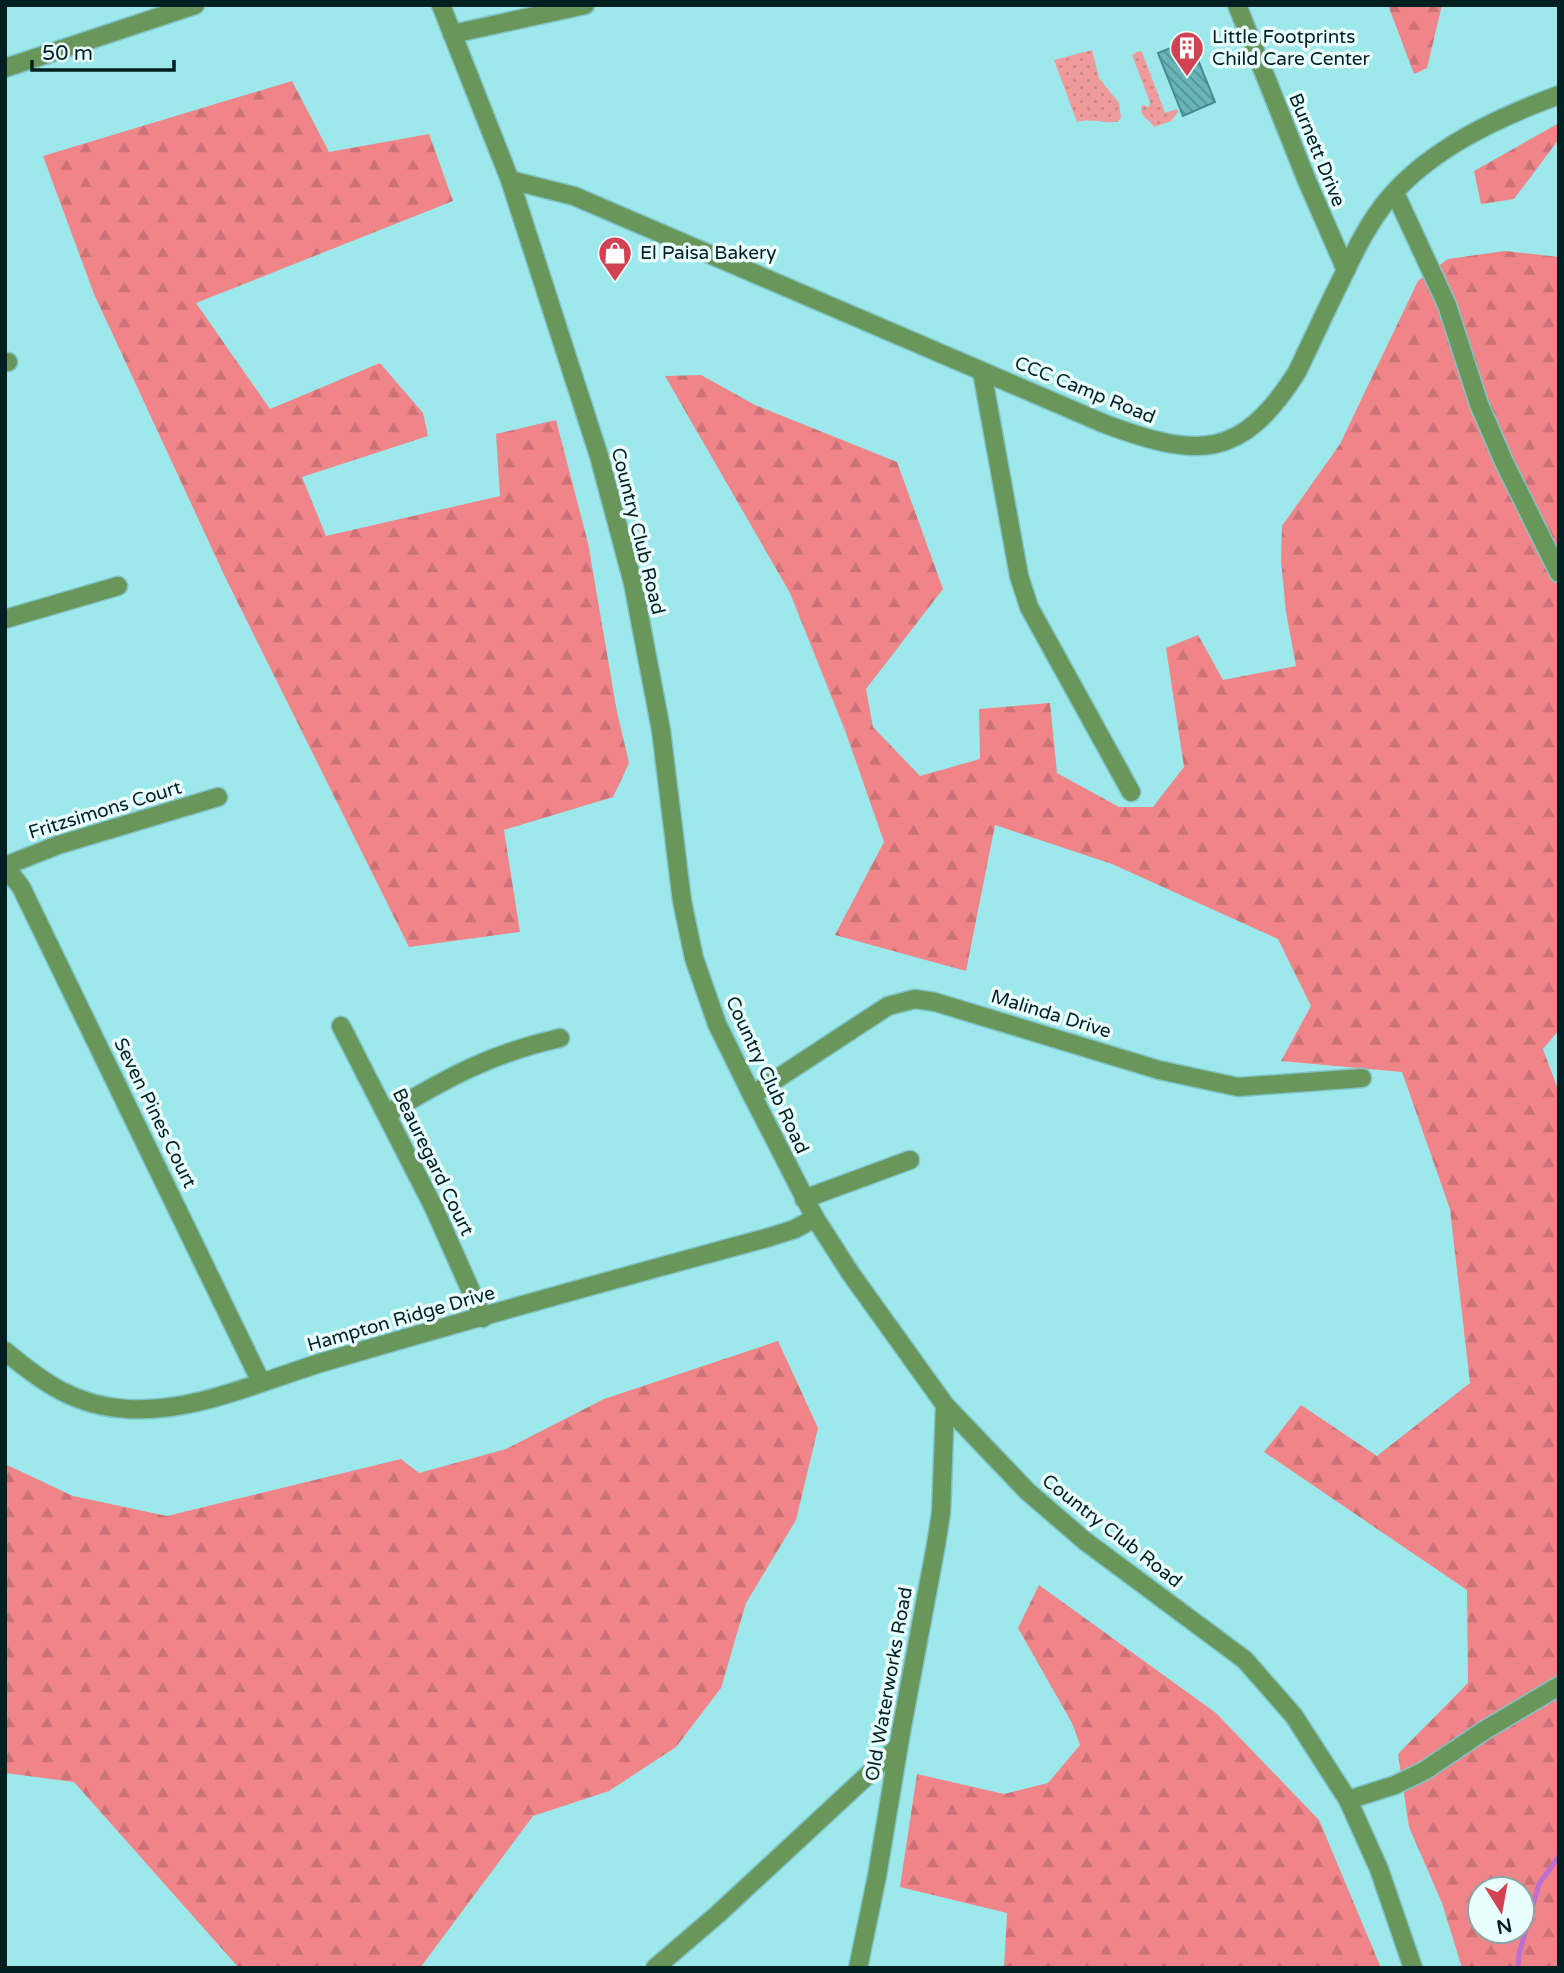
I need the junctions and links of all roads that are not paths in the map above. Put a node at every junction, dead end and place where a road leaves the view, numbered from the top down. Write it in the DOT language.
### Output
graph roads {
  1 [pos="195,5"];
  2 [pos="441,5"];
  3 [pos="585,5"];
  4 [pos="1237,5"];
  5 [pos="452,34"];
  6 [pos="5,68"];
  7 [pos="1559,96"];
  8 [pos="510,180"];
  9 [pos="1395,192"];
  10 [pos="1346,270"];
  11 [pos="982,372"];
  12 [pos="1559,573"];
  13 [pos="118,586"];
  14 [pos="5,619"];
  15 [pos="1131,792"];
  16 [pos="218,797"];
  17 [pos="5,866"];
  18 [pos="341,1027"];
  19 [pos="560,1038"];
  20 [pos="1362,1078"];
  21 [pos="752,1096"];
  22 [pos="387,1115"];
  23 [pos="910,1160"];
  24 [pos="804,1199"];
  25 [pos="815,1218"];
  26 [pos="483,1318"];
  27 [pos="5,1351"];
  28 [pos="261,1382"];
  29 [pos="945,1405"];
  30 [pos="1559,1686"];
  31 [pos="898,1747"];
  32 [pos="1348,1800"];
  33 [pos="655,1968"];
  34 [pos="858,1968"];
  35 [pos="1413,1968"];
  1 -- 6 [label="street"];
  2 -- 5 [label="street, Country Club Road"];
  3 -- 5 [label="street"];
  4 -- 10 [label="street, Burnett Drive"];
  5 -- 8 [label="street, Country Club Road"];
  7 -- 9 [label="street, CCC Camp Road"];
  8 -- 11 [label="street, CCC Camp Road"];
  8 -- 21 [label="street, Country Club Road"];
  9 -- 10 [label="street, CCC Camp Road"];
  9 -- 12 [label="street"];
  10 -- 11 [label="street, CCC Camp Road"];
  11 -- 15 [label="street"];
  13 -- 14 [label="street"];
  16 -- 17 [label="street, Fritzsimons Court"];
  17 -- 28 [label="street, Seven Pines Court"];
  18 -- 22 [label="street, Beauregard Court"];
  19 -- 22 [label="street"];
  20 -- 21 [label="street, Malinda Drive"];
  21 -- 24 [label="street, Country Club Road"];
  22 -- 26 [label="street, Beauregard Court"];
  23 -- 24 [label="street"];
  24 -- 25 [label="street, Country Club Road"];
  25 -- 26 [label="street, Hampton Ridge Drive"];
  25 -- 29 [label="street, Country Club Road"];
  26 -- 28 [label="street, Hampton Ridge Drive"];
  27 -- 28 [label="street, Hampton Ridge Drive"];
  29 -- 31 [label="street, Old Waterworks Road"];
  29 -- 32 [label="street, Country Club Road"];
  30 -- 32 [label="street"];
  31 -- 33 [label="street"];
  31 -- 34 [label="street, Old Waterworks Road"];
  32 -- 35 [label="street, Country Club Road"];
}
